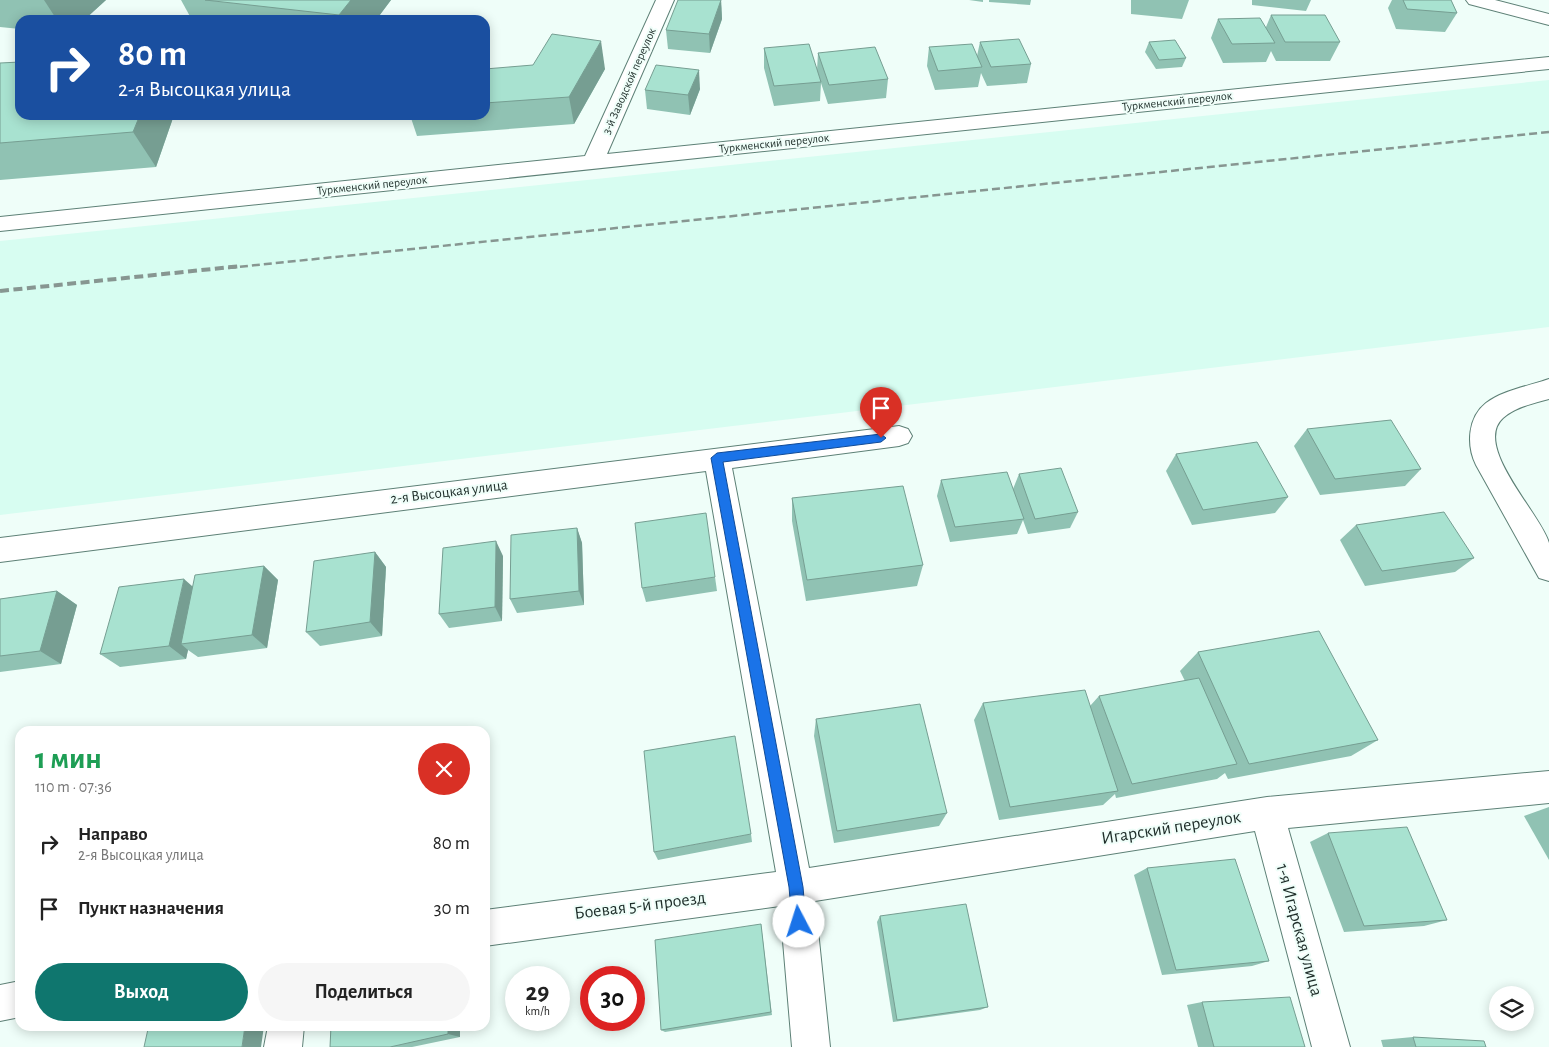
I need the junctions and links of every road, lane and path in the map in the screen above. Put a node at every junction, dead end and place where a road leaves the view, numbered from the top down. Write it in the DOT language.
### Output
graph roads {
  1 [pos="665,0"];
  2 [pos="1475,0"];
  3 [pos="1549,20"];
  4 [pos="1549,63"];
  5 [pos="593,162"];
  6 [pos="0,224"];
  7 [pos="1549,389"];
  8 [pos="899,436"];
  9 [pos="717,458"];
  10 [pos="0,550"];
  11 [pos="1549,569"];
  12 [pos="1549,787"];
  13 [pos="1267,813"];
  14 [pos="796,887"];
  15 [pos="490,927"];
  16 [pos="15,1000"];
  17 [pos="0,1003"];
  18 [pos="285,1031"];
  19 [pos="283,1047"];
  20 [pos="811,1047"];
  21 [pos="1332,1047"];
  1 -- 5 [label="street, 3-й Заводской переулок"];
  2 -- 3 [label="street"];
  4 -- 5 [label="street, Туркменский переулок"];
  5 -- 6 [label="street, Туркменский переулок"];
  7 -- 11 [label="street"];
  8 -- 9 [label="street, 2-я Высоцкая улица"];
  9 -- 10 [label="street, 2-я Высоцкая улица"];
  9 -- 14 [label="street"];
  12 -- 13 [label="street, Игарский переулок"];
  13 -- 14 [label="street, Игарский переулок"];
  13 -- 21 [label="street, 1-я Игарская улица"];
  14 -- 15 [label="street, Боевая 5-й проезд"];
  14 -- 20 [label="street"];
  16 -- 17 [label="street"];
  18 -- 19 [label="street"];
}
